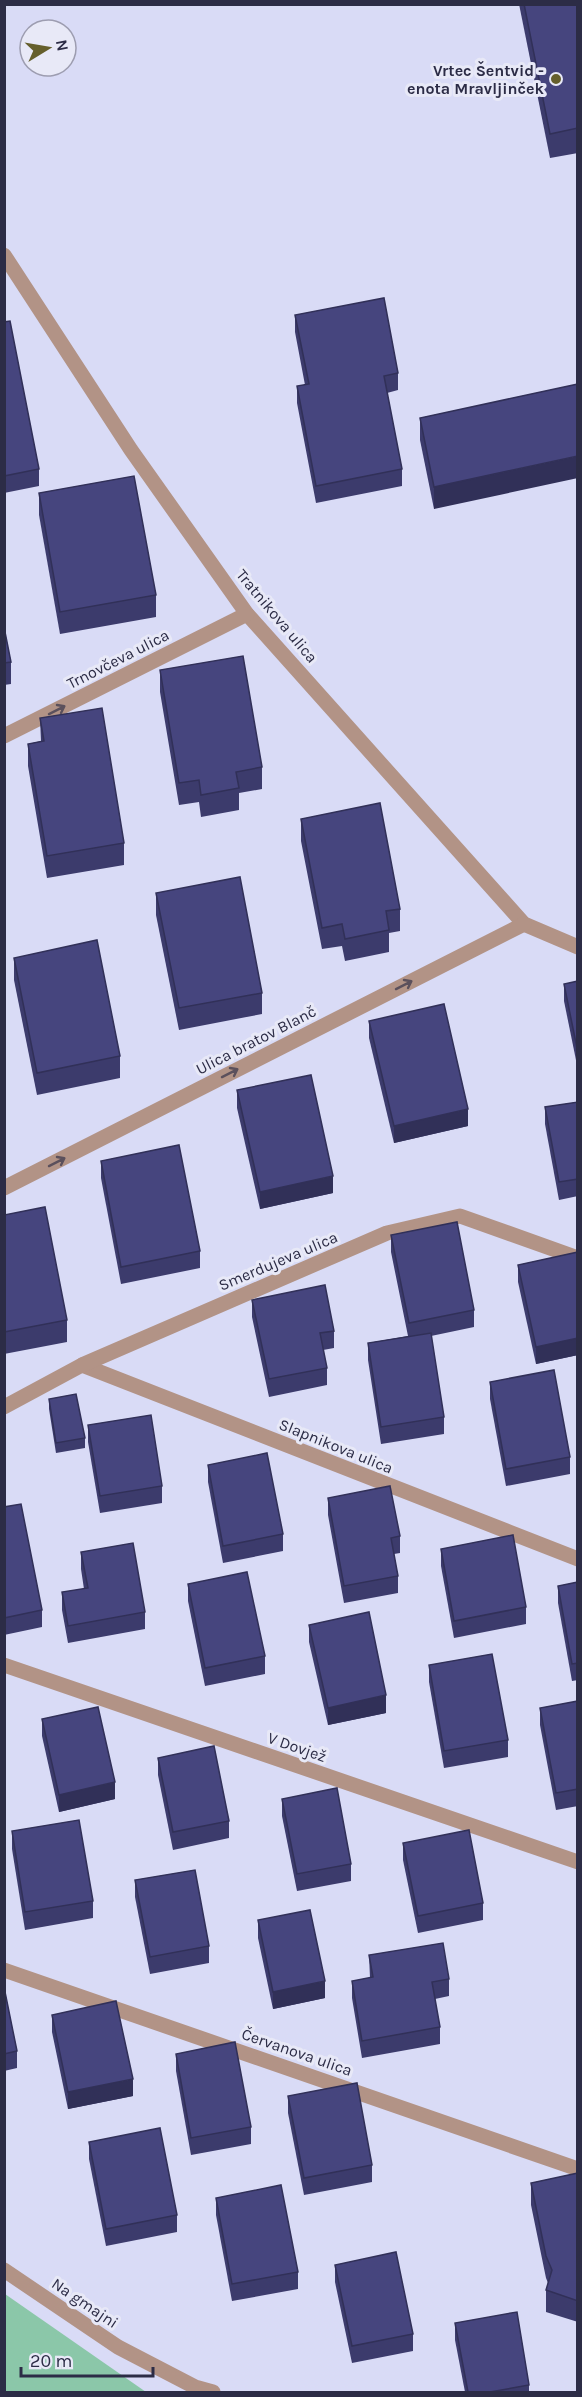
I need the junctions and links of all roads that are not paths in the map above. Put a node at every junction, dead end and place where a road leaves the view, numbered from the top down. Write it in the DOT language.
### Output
graph roads {
  1 [pos="6,261"];
  2 [pos="247,614"];
  3 [pos="4,736"];
  4 [pos="524,924"];
  5 [pos="578,946"];
  6 [pos="4,1188"];
  7 [pos="578,1258"];
  8 [pos="82,1365"];
  9 [pos="4,1407"];
  10 [pos="578,1559"];
  11 [pos="4,1665"];
  12 [pos="578,1862"];
  13 [pos="4,1970"];
  14 [pos="578,2169"];
  15 [pos="4,2270"];
  16 [pos="213,2392"];
  1 -- 2 [label="street, Tratnikova ulica"];
  3 -- 2 [label="street, Trnovčeva ulica, one-way"];
  2 -- 4 [label="street, Tratnikova ulica"];
  4 -- 5 [label="street, Tratnikova ulica"];
  6 -- 4 [label="street, Ulica bratov Blanč, one-way"];
  7 -- 8 [label="street, Smerdujeva ulica"];
  8 -- 9 [label="street, Smerdujeva ulica"];
  8 -- 10 [label="street, Slapnikova ulica"];
  11 -- 12 [label="street, V Dovjež"];
  13 -- 14 [label="street, Červanova ulica"];
  15 -- 16 [label="street, Na gmajni"];
}
